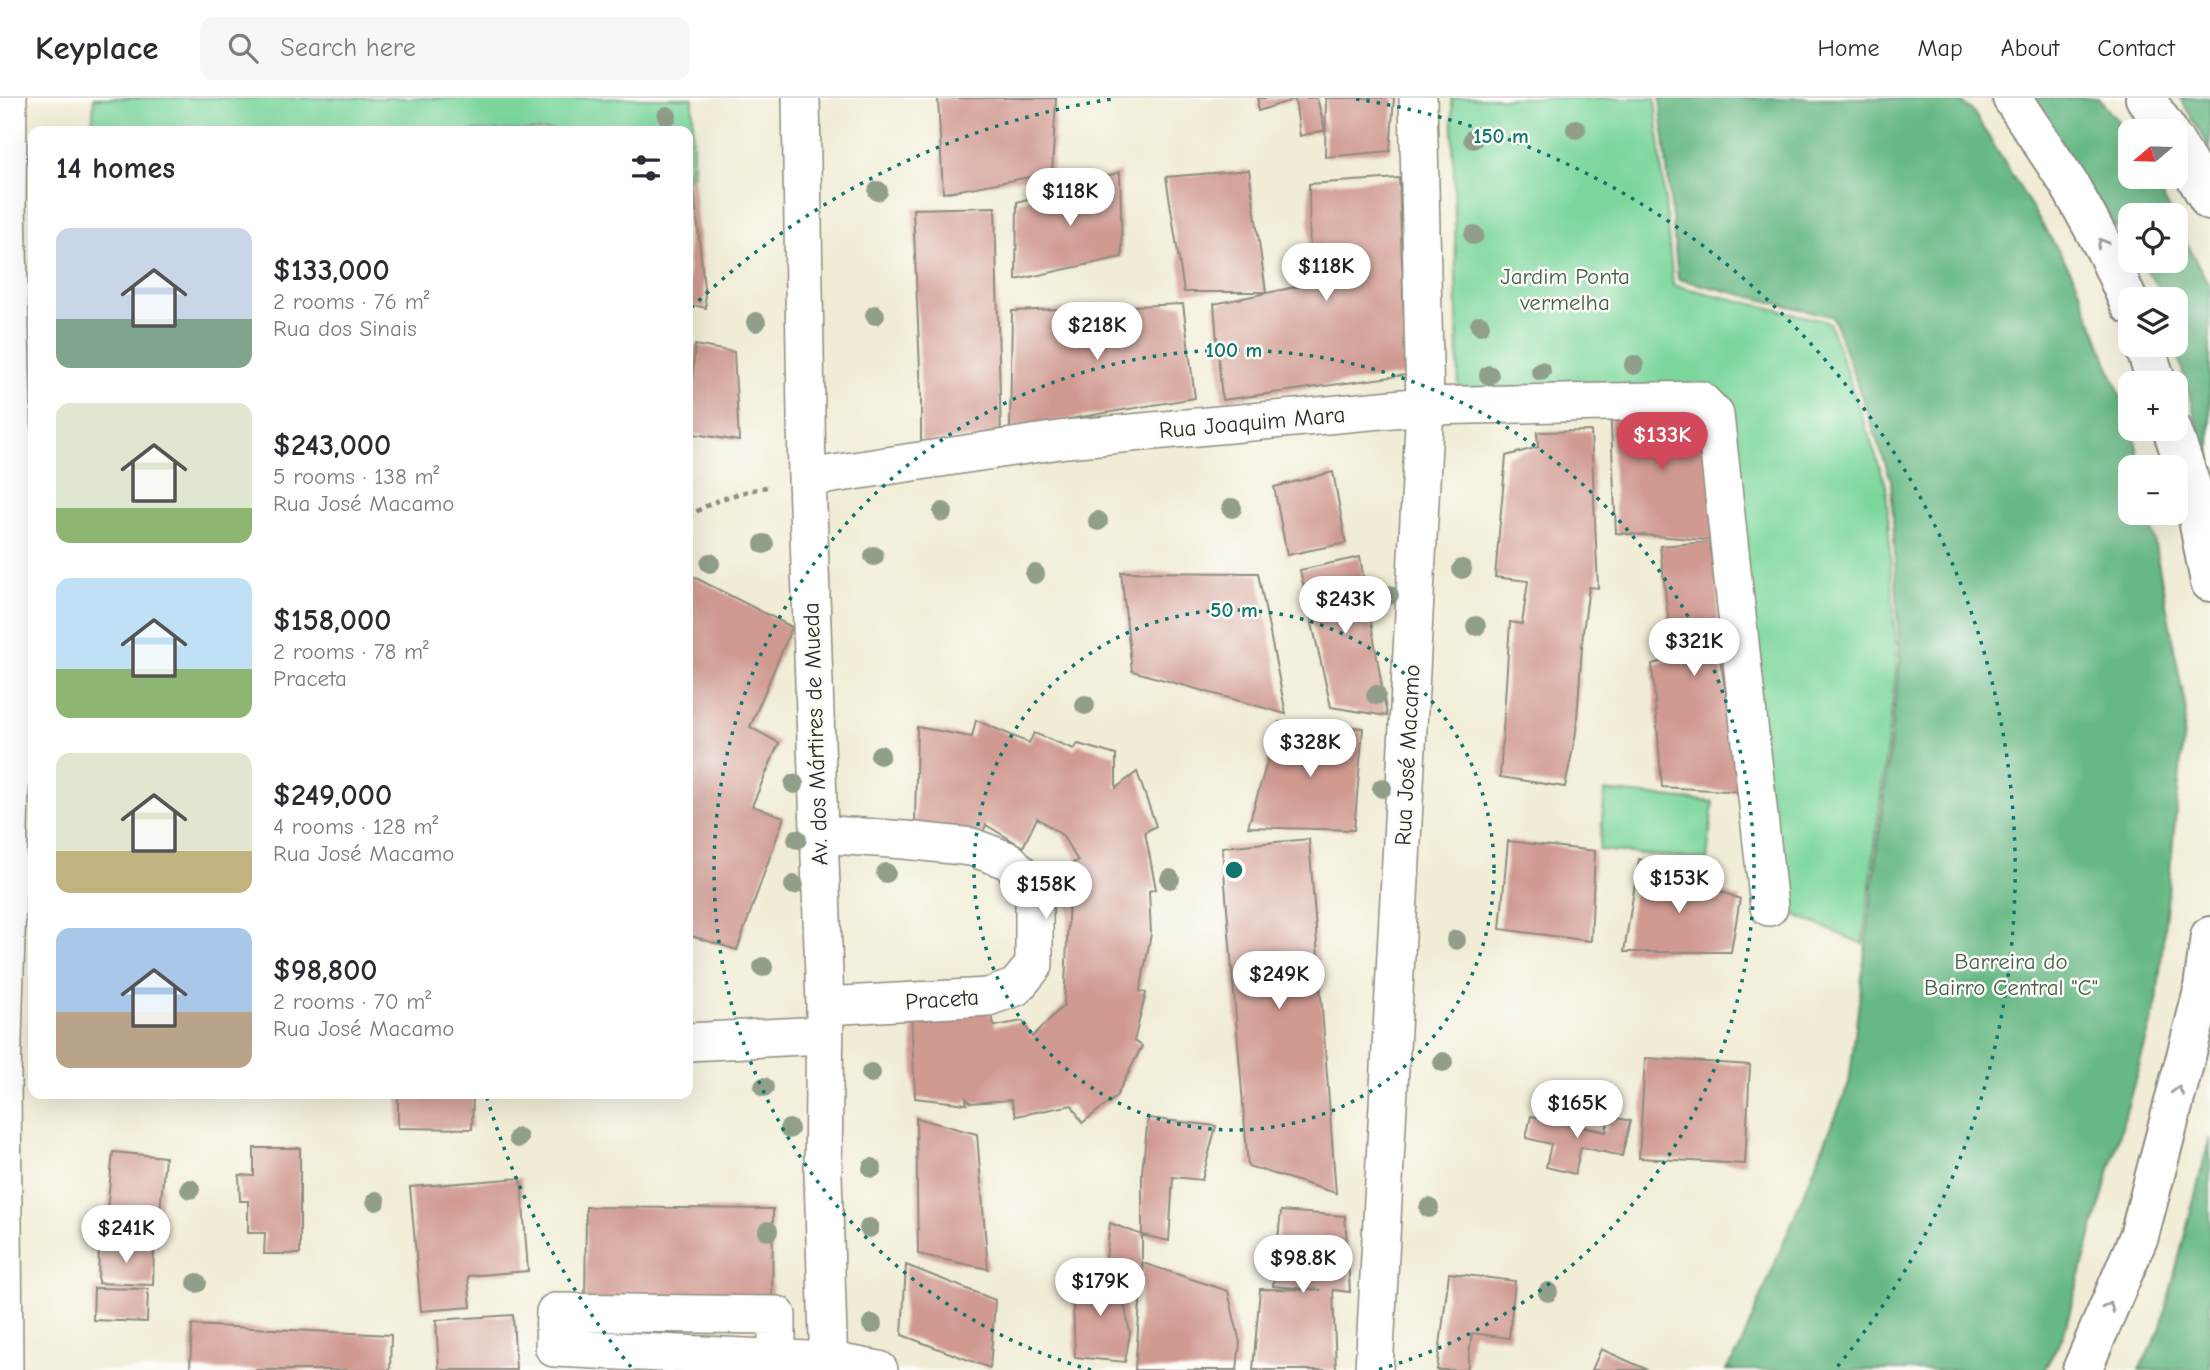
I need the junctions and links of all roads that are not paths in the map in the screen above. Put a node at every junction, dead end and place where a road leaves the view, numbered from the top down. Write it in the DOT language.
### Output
graph roads {
  1 [pos="8,98"];
  2 [pos="801,98"];
  3 [pos="1418,98"];
  4 [pos="2012,98"];
  5 [pos="2145,98"];
  6 [pos="2160,119"];
  7 [pos="2188,164"];
  8 [pos="2210,201"];
  9 [pos="4,204"];
  10 [pos="2122,287"];
  11 [pos="1425,406"];
  12 [pos="2176,441"];
  13 [pos="807,478"];
  14 [pos="2210,582"];
  15 [pos="5,814"];
  16 [pos="818,834"];
  17 [pos="1769,906"];
  18 [pos="2210,936"];
  19 [pos="824,1021"];
  20 [pos="693,1041"];
  21 [pos="18,1075"];
  22 [pos="554,1348"];
  23 [pos="830,1366"];
  24 [pos="4,1370"];
  25 [pos="879,1370"];
  26 [pos="1374,1370"];
  27 [pos="2082,1370"];
  1 -- 9 [label="street"];
  2 -- 13 [label="street, Av. dos Mártires de Mueda"];
  3 -- 11 [label="street, Rua José Macamo"];
  10 -- 4 [label="main road, one-way"];
  5 -- 6 [label="main road"];
  7 -- 8 [label="main road"];
  9 -- 15 [label="street"];
  11 -- 13 [label="street, Rua Joaquim Mara"];
  11 -- 17 [label="street, Rua Joaquim Mara"];
  11 -- 26 [label="street, Rua José Macamo"];
  12 -- 14 [label="main road"];
  13 -- 16 [label="street, Av. dos Mártires de Mueda"];
  15 -- 21 [label="street"];
  16 -- 19 [label="street, Av. dos Mártires de Mueda"];
  16 -- 19 [label="street, Praceta"];
  27 -- 18 [label="main road, one-way"];
  19 -- 20 [label="street, Praceta"];
  19 -- 23 [label="street, Av. dos Mártires de Mueda"];
  21 -- 24 [label="street"];
  22 -- 23 [label="street"];
  23 -- 25 [label="street"];
}
